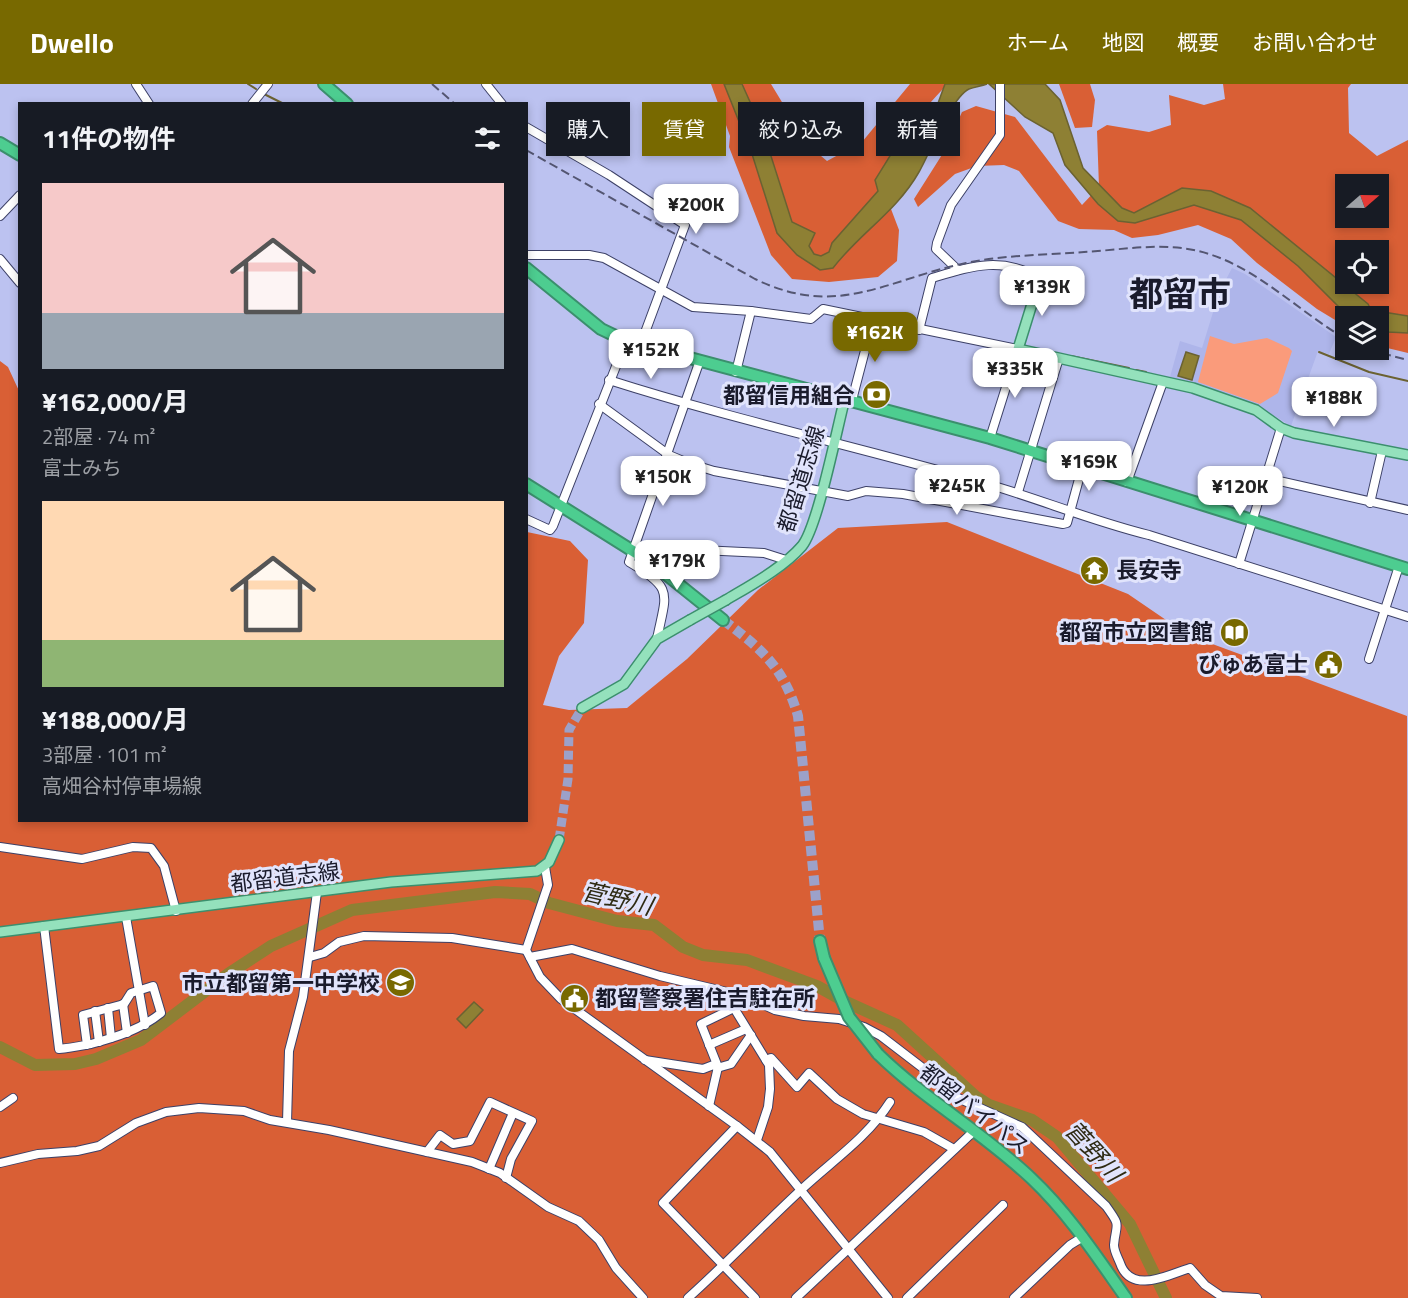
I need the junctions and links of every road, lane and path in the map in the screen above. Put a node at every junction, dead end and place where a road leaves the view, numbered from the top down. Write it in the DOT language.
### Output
graph roads {
  1 [pos="136,84"];
  2 [pos="267,84"];
  3 [pos="324,84"];
  4 [pos="486,84"];
  5 [pos="1000,84"];
  6 [pos="148,102"];
  7 [pos="254,102"];
  8 [pos="344,102"];
  9 [pos="500,102"];
  10 [pos="528,128"];
  11 [pos="0,142"];
  12 [pos="18,155"];
  13 [pos="18,197"];
  14 [pos="0,216"];
  15 [pos="528,255"];
  16 [pos="0,259"];
  17 [pos="528,270"];
  18 [pos="958,270"];
  19 [pos="1040,278"];
  20 [pos="18,281"];
  21 [pos="663,288"];
  22 [pos="751,310"];
  23 [pos="873,320"];
  24 [pos="919,330"];
  25 [pos="626,341"];
  26 [pos="639,345"];
  27 [pos="1018,349"];
  28 [pos="1059,358"];
  29 [pos="699,363"];
  30 [pos="736,372"];
  31 [pos="609,380"];
  32 [pos="1163,382"];
  33 [pos="848,399"];
  34 [pos="599,404"];
  35 [pos="686,404"];
  36 [pos="1281,428"];
  37 [pos="990,438"];
  38 [pos="834,442"];
  39 [pos="1031,450"];
  40 [pos="1382,451"];
  41 [pos="669,455"];
  42 [pos="1408,455"];
  43 [pos="1082,468"];
  44 [pos="1266,478"];
  45 [pos="1127,482"];
  46 [pos="528,485"];
  47 [pos="821,489"];
  48 [pos="1018,492"];
  49 [pos="1370,503"];
  50 [pos="561,506"];
  51 [pos="1071,510"];
  52 [pos="1408,510"];
  53 [pos="528,520"];
  54 [pos="1253,521"];
  55 [pos="633,550"];
  56 [pos="786,560"];
  57 [pos="652,563"];
  58 [pos="1239,564"];
  59 [pos="1403,568"];
  60 [pos="1386,610"];
  61 [pos="1408,616"];
  62 [pos="723,620"];
  63 [pos="657,639"];
  64 [pos="1369,659"];
  65 [pos="582,708"];
  66 [pos="559,840"];
  67 [pos="0,847"];
  68 [pos="545,867"];
  69 [pos="317,892"];
  70 [pos="176,911"];
  71 [pos="126,917"];
  72 [pos="44,926"];
  73 [pos="0,932"];
  74 [pos="820,941"];
  75 [pos="310,953"];
  76 [pos="528,953"];
  77 [pos="706,988"];
  78 [pos="140,989"];
  79 [pos="123,1004"];
  80 [pos="108,1008"];
  81 [pos="734,1008"];
  82 [pos="95,1011"];
  83 [pos="145,1025"];
  84 [pos="748,1032"];
  85 [pos="127,1033"];
  86 [pos="111,1038"];
  87 [pos="99,1042"];
  88 [pos="87,1045"];
  89 [pos="709,1045"];
  90 [pos="645,1060"];
  91 [pos="766,1060"];
  92 [pos="717,1066"];
  93 [pos="13,1098"];
  94 [pos="891,1102"];
  95 [pos="709,1106"];
  96 [pos="0,1107"];
  97 [pos="513,1113"];
  98 [pos="880,1119"];
  99 [pos="287,1122"];
  100 [pos="737,1125"];
  101 [pos="973,1132"];
  102 [pos="757,1140"];
  103 [pos="954,1149"];
  104 [pos="497,1151"];
  105 [pos="427,1152"];
  106 [pos="511,1159"];
  107 [pos="0,1163"];
  108 [pos="489,1169"];
  109 [pos="506,1178"];
  110 [pos="802,1189"];
  111 [pos="1003,1205"];
  112 [pos="1083,1237"];
  113 [pos="849,1250"];
  114 [pos="723,1266"];
  115 [pos="643,1298"];
  116 [pos="688,1298"];
  117 [pos="755,1298"];
  118 [pos="796,1298"];
  119 [pos="888,1298"];
  120 [pos="907,1298"];
  121 [pos="1014,1298"];
  122 [pos="1126,1298"];
  123 [pos="1257,1298"];
  1 -- 6 [label="street"];
  2 -- 7 [label="street"];
  3 -- 8 [label="highway"];
  4 -- 9 [label="street"];
  5 -- 18 [label="street"];
  10 -- 21 [label="street"];
  11 -- 12 [label="highway"];
  13 -- 14 [label="street"];
  15 -- 21 [label="street"];
  16 -- 20 [label="street"];
  17 -- 25 [label="highway"];
  18 -- 19 [label="street"];
  18 -- 24 [label="street"];
  19 -- 27 [label="main road"];
  21 -- 22 [label="street"];
  21 -- 26 [label="street"];
  22 -- 23 [label="street"];
  22 -- 30 [label="street"];
  23 -- 24 [label="street"];
  23 -- 33 [label="street"];
  24 -- 27 [label="street"];
  25 -- 26 [label="highway"];
  25 -- 31 [label="street"];
  26 -- 29 [label="highway"];
  27 -- 28 [label="main road"];
  27 -- 37 [label="street"];
  28 -- 32 [label="main road"];
  28 -- 39 [label="street"];
  29 -- 30 [label="highway"];
  29 -- 35 [label="street"];
  30 -- 33 [label="highway"];
  31 -- 34 [label="street"];
  31 -- 35 [label="street"];
  32 -- 36 [label="main road"];
  32 -- 45 [label="street"];
  33 -- 37 [label="highway"];
  33 -- 38 [label="main road, 都留道志線"];
  34 -- 41 [label="street"];
  34 -- 50 [label="street"];
  35 -- 38 [label="street"];
  35 -- 41 [label="street"];
  36 -- 40 [label="main road"];
  36 -- 44 [label="street"];
  37 -- 39 [label="highway"];
  38 -- 47 [label="main road, 都留道志線"];
  38 -- 48 [label="street"];
  39 -- 43 [label="highway"];
  39 -- 48 [label="street"];
  40 -- 42 [label="main road"];
  40 -- 49 [label="street"];
  41 -- 47 [label="street"];
  41 -- 55 [label="street"];
  43 -- 45 [label="highway"];
  43 -- 51 [label="street"];
  44 -- 49 [label="street"];
  44 -- 54 [label="street"];
  45 -- 54 [label="highway"];
  46 -- 50 [label="highway"];
  47 -- 51 [label="street"];
  47 -- 56 [label="main road, 都留道志線"];
  48 -- 51 [label="street"];
  49 -- 52 [label="street"];
  50 -- 53 [label="street"];
  50 -- 55 [label="highway"];
  51 -- 58 [label="street"];
  54 -- 58 [label="street"];
  54 -- 59 [label="highway"];
  55 -- 57 [label="highway"];
  55 -- 63 [label="street"];
  56 -- 57 [label="street"];
  56 -- 63 [label="main road, 都留道志線, bridge"];
  57 -- 62 [label="highway"];
  58 -- 60 [label="street"];
  59 -- 60 [label="street"];
  60 -- 61 [label="street"];
  60 -- 64 [label="street"];
  63 -- 65 [label="main road, 都留道志線"];
  66 -- 68 [label="main road"];
  67 -- 70 [label="street"];
  68 -- 69 [label="main road, 都留道志線"];
  68 -- 76 [label="street"];
  69 -- 70 [label="main road, 都留道志線"];
  69 -- 75 [label="street"];
  70 -- 71 [label="main road, 都留道志線"];
  71 -- 72 [label="main road, 都留道志線"];
  71 -- 78 [label="street"];
  72 -- 73 [label="main road, 都留道志線"];
  72 -- 88 [label="street"];
  74 -- 101 [label="highway, 都留バイパス, bridge"];
  75 -- 76 [label="street"];
  75 -- 99 [label="street"];
  76 -- 77 [label="street"];
  76 -- 90 [label="street"];
  77 -- 81 [label="street"];
  77 -- 123 [label="street"];
  78 -- 79 [label="street"];
  78 -- 83 [label="street"];
  78 -- 83 [label="street"];
  79 -- 80 [label="street"];
  79 -- 85 [label="street"];
  80 -- 82 [label="street"];
  80 -- 86 [label="street"];
  81 -- 84 [label="street"];
  81 -- 89 [label="street"];
  82 -- 87 [label="street"];
  82 -- 88 [label="street"];
  83 -- 85 [label="street"];
  84 -- 89 [label="street"];
  84 -- 91 [label="street"];
  84 -- 92 [label="street"];
  85 -- 86 [label="street"];
  86 -- 87 [label="street"];
  87 -- 88 [label="street"];
  89 -- 92 [label="street"];
  90 -- 92 [label="street"];
  90 -- 95 [label="street"];
  91 -- 98 [label="street"];
  91 -- 102 [label="street"];
  92 -- 95 [label="street"];
  93 -- 96 [label="street"];
  94 -- 98 [label="street"];
  95 -- 100 [label="street"];
  97 -- 104 [label="street"];
  97 -- 105 [label="street"];
  97 -- 106 [label="street"];
  98 -- 103 [label="street"];
  98 -- 110 [label="street"];
  99 -- 105 [label="street"];
  99 -- 107 [label="street"];
  100 -- 102 [label="street"];
  100 -- 114 [label="street"];
  101 -- 103 [label="street"];
  101 -- 112 [label="highway, 都留バイパス"];
  102 -- 110 [label="street"];
  103 -- 113 [label="street"];
  104 -- 106 [label="street"];
  104 -- 108 [label="street"];
  105 -- 108 [label="street"];
  106 -- 109 [label="street"];
  108 -- 109 [label="street"];
  109 -- 115 [label="street"];
  110 -- 113 [label="street"];
  110 -- 114 [label="street"];
  111 -- 120 [label="street"];
  112 -- 121 [label="street"];
  112 -- 122 [label="highway, 都留バイパス"];
  113 -- 118 [label="street"];
  113 -- 119 [label="street"];
  114 -- 116 [label="street"];
  114 -- 117 [label="street"];
}
